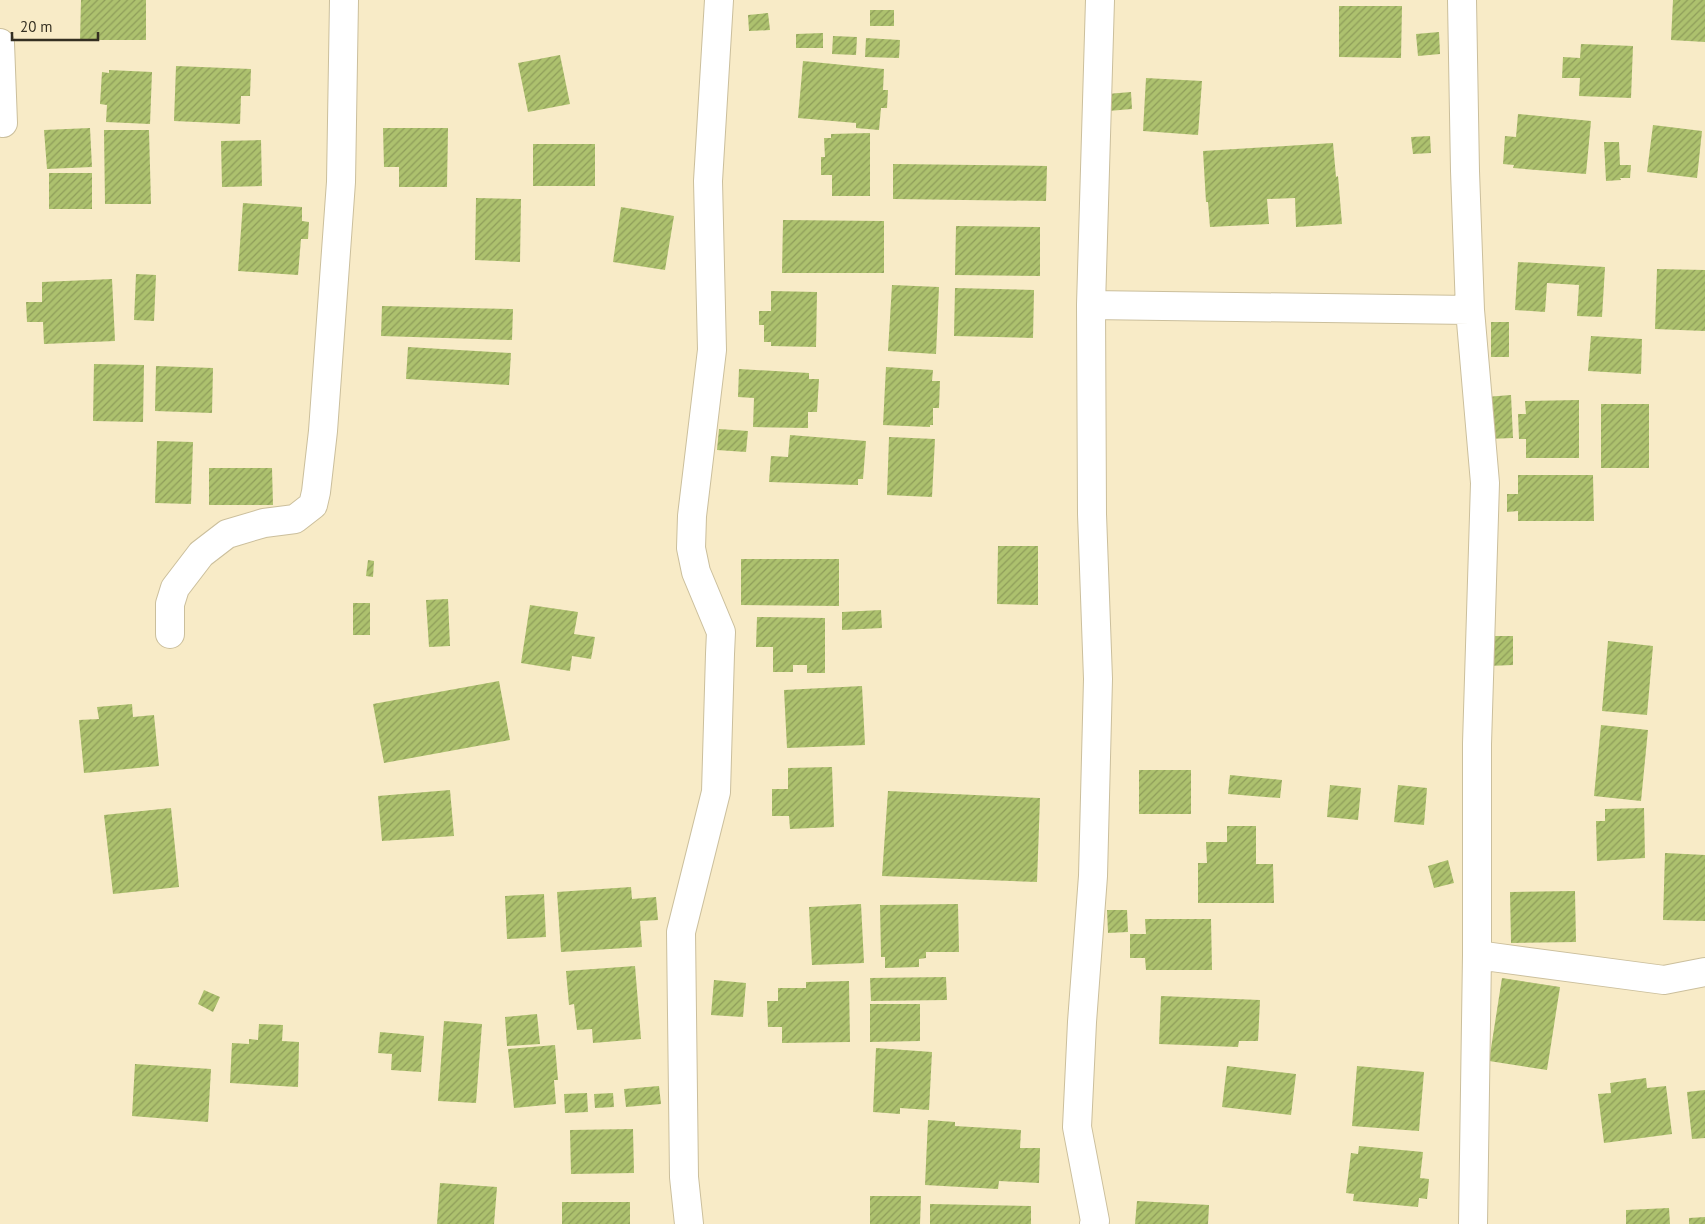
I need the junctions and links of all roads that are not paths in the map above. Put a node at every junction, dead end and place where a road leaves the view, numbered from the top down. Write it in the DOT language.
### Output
graph roads {
  1 [pos="344,0"];
  2 [pos="719,0"];
  3 [pos="1100,0"];
  4 [pos="1462,0"];
  5 [pos="0,43"];
  6 [pos="4,123"];
  7 [pos="1091,306"];
  8 [pos="1470,310"];
  9 [pos="170,634"];
  10 [pos="1477,955"];
  11 [pos="1705,972"];
  12 [pos="689,1224"];
  13 [pos="1094,1224"];
  14 [pos="1474,1224"];
  1 -- 9 [label="street"];
  2 -- 12 [label="street"];
  3 -- 7 [label="street"];
  4 -- 8 [label="street"];
  5 -- 6 [label="street"];
  7 -- 8 [label="street"];
  7 -- 13 [label="street"];
  8 -- 10 [label="street"];
  10 -- 11 [label="street"];
  10 -- 14 [label="street"];
}
